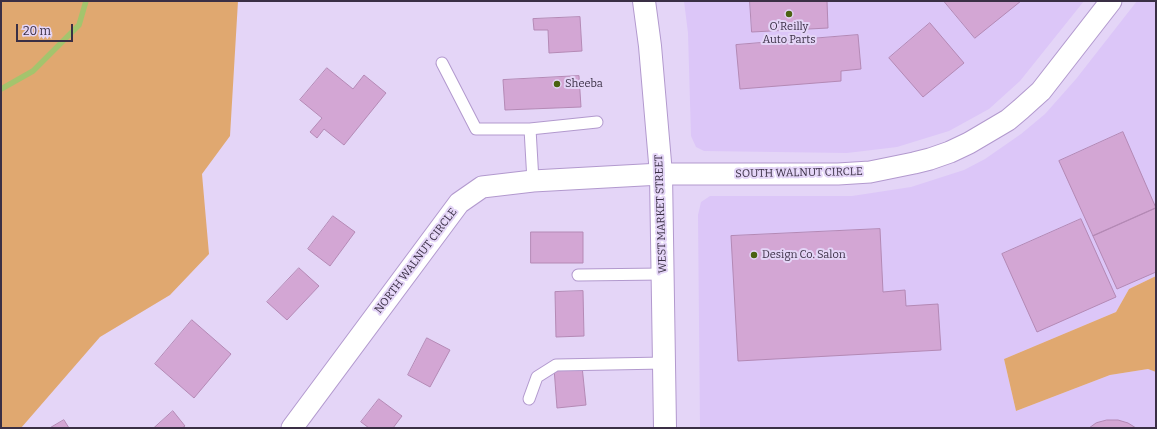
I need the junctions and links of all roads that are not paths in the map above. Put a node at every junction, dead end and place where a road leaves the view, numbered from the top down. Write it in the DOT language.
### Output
graph roads {
  1 [pos="644,1"];
  2 [pos="1111,1"];
  3 [pos="442,63"];
  4 [pos="597,122"];
  5 [pos="530,129"];
  6 [pos="661,174"];
  7 [pos="533,181"];
  8 [pos="663,274"];
  9 [pos="578,275"];
  10 [pos="664,363"];
  11 [pos="529,399"];
  12 [pos="292,428"];
  13 [pos="665,428"];
  1 -- 6 [label="main road, WEST MARKET STREET"];
  2 -- 6 [label="street, SOUTH WALNUT CIRCLE"];
  3 -- 5 [label="lane"];
  4 -- 5 [label="lane"];
  5 -- 7 [label="lane"];
  6 -- 7 [label="street, NORTH WALNUT CIRCLE"];
  6 -- 8 [label="main road, WEST MARKET STREET"];
  7 -- 12 [label="street, NORTH WALNUT CIRCLE"];
  8 -- 9 [label="lane"];
  8 -- 10 [label="main road, WEST MARKET STREET"];
  10 -- 11 [label="lane"];
  10 -- 13 [label="main road, WEST MARKET STREET"];
}
